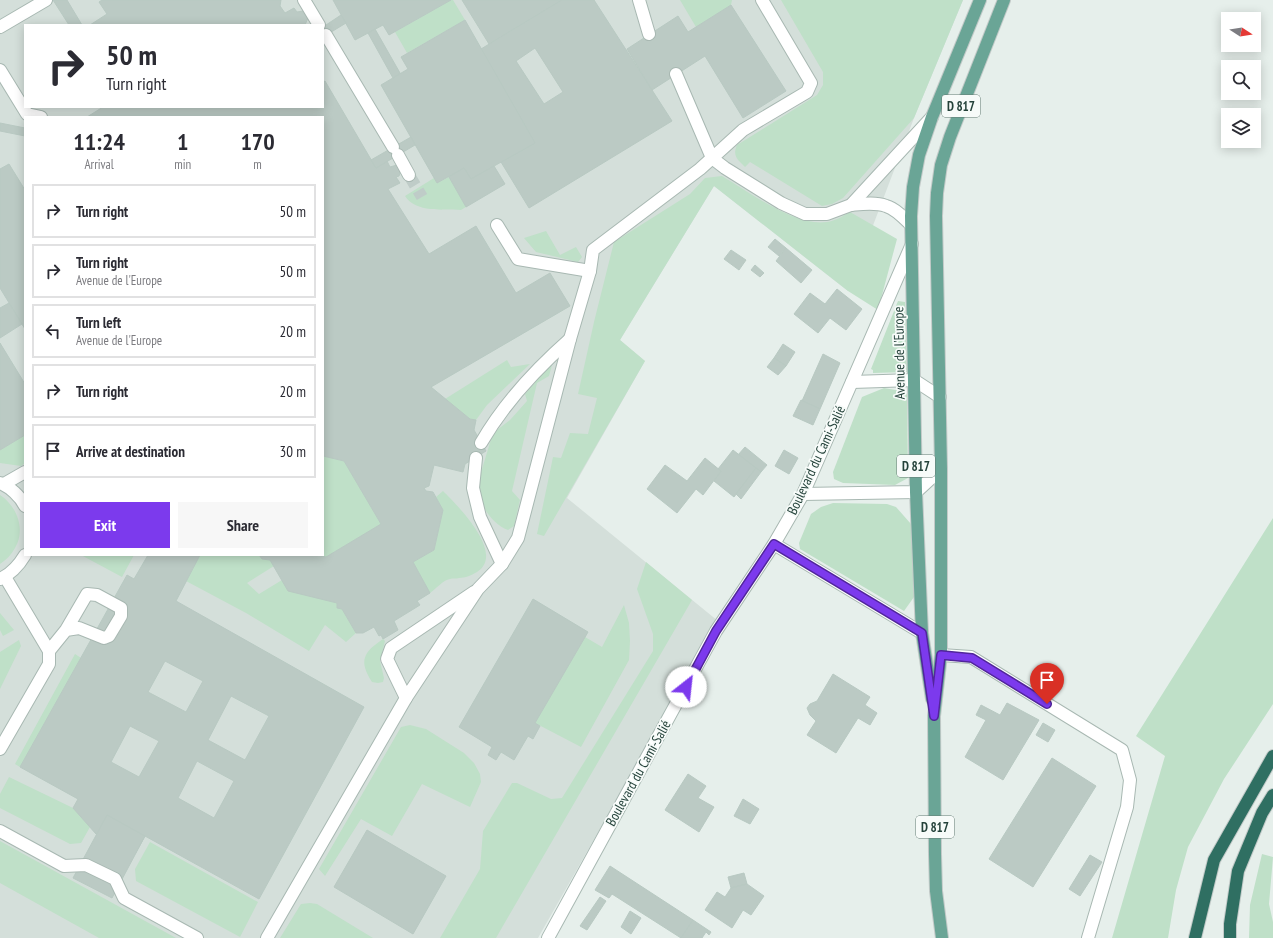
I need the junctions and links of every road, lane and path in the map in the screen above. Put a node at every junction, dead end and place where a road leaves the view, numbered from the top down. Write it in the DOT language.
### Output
graph roads {
  1 [pos="46,0"];
  2 [pos="304,0"];
  3 [pos="639,0"];
  4 [pos="762,0"];
  5 [pos="980,0"];
  6 [pos="1004,0"];
  7 [pos="319,24"];
  8 [pos="0,27"];
  9 [pos="324,32"];
  10 [pos="650,34"];
  11 [pos="0,70"];
  12 [pos="676,74"];
  13 [pos="36,116"];
  14 [pos="932,118"];
  15 [pos="712,158"];
  16 [pos="409,176"];
  17 [pos="851,205"];
  18 [pos="497,225"];
  19 [pos="912,225"];
  20 [pos="912,244"];
  21 [pos="590,271"];
  22 [pos="570,339"];
  23 [pos="914,380"];
  24 [pos="852,382"];
  25 [pos="940,397"];
  26 [pos="481,443"];
  27 [pos="476,458"];
  28 [pos="941,469"];
  29 [pos="24,473"];
  30 [pos="2,484"];
  31 [pos="916,492"];
  32 [pos="803,494"];
  33 [pos="24,505"];
  34 [pos="774,544"];
  35 [pos="24,556"];
  36 [pos="502,564"];
  37 [pos="3,578"];
  38 [pos="478,589"];
  39 [pos="66,630"];
  40 [pos="922,633"];
  41 [pos="49,651"];
  42 [pos="941,655"];
  43 [pos="406,698"];
  44 [pos="934,716"];
  45 [pos="0,749"];
  46 [pos="1273,756"];
  47 [pos="1273,795"];
  48 [pos="0,831"];
  49 [pos="198,938"];
  50 [pos="268,938"];
  51 [pos="548,938"];
  52 [pos="942,938"];
  53 [pos="1088,938"];
  54 [pos="1195,938"];
  55 [pos="1230,938"];
  1 -- 8 [label="street"];
  2 -- 7 [label="street"];
  3 -- 10 [label="street"];
  4 -- 15 [label="street"];
  5 -- 14 [label="main road, Avenue de l'Europe / D 817"];
  6 -- 25 [label="main road, Avenue de l'Europe / D 817"];
  9 -- 16 [label="street"];
  11 -- 13 [label="street"];
  12 -- 15 [label="street"];
  14 -- 17 [label="street"];
  14 -- 19 [label="main road, Avenue de l'Europe / D 817"];
  15 -- 17 [label="street"];
  15 -- 21 [label="street"];
  17 -- 19 [label="street"];
  18 -- 21 [label="street"];
  19 -- 20 [label="main road, Avenue de l'Europe / D 817"];
  20 -- 23 [label="main road, Avenue de l'Europe / D 817"];
  20 -- 24 [label="street, Boulevard du Cami-Salié"];
  21 -- 22 [label="street"];
  22 -- 26 [label="street"];
  22 -- 36 [label="street"];
  23 -- 24 [label="street"];
  23 -- 25 [label="street"];
  23 -- 31 [label="main road, Avenue de l'Europe / D 817"];
  24 -- 32 [label="street, Boulevard du Cami-Salié"];
  25 -- 28 [label="main road, Avenue de l'Europe / D 817"];
  27 -- 36 [label="street"];
  28 -- 31 [label="street"];
  28 -- 42 [label="main road, Avenue de l'Europe / D 817"];
  29 -- 30 [label="street"];
  30 -- 33 [label="street"];
  31 -- 32 [label="street"];
  31 -- 40 [label="main road, Avenue de l'Europe / D 817"];
  32 -- 34 [label="street, Boulevard du Cami-Salié"];
  34 -- 40 [label="street"];
  34 -- 51 [label="street, Boulevard du Cami-Salié"];
  35 -- 37 [label="street"];
  36 -- 38 [label="street"];
  37 -- 41 [label="street"];
  38 -- 43 [label="street"];
  38 -- 43 [label="street"];
  39 -- 39 [label="street"];
  39 -- 41 [label="street"];
  40 -- 44 [label="main road, Avenue de l'Europe / D 817"];
  41 -- 45 [label="street"];
  42 -- 44 [label="main road, Avenue de l'Europe / D 817"];
  42 -- 53 [label="street"];
  43 -- 50 [label="street"];
  44 -- 52 [label="main road, Avenue de l'Europe / D 817"];
  46 -- 54 [label="highway"];
  47 -- 55 [label="highway"];
  48 -- 49 [label="street"];
}
